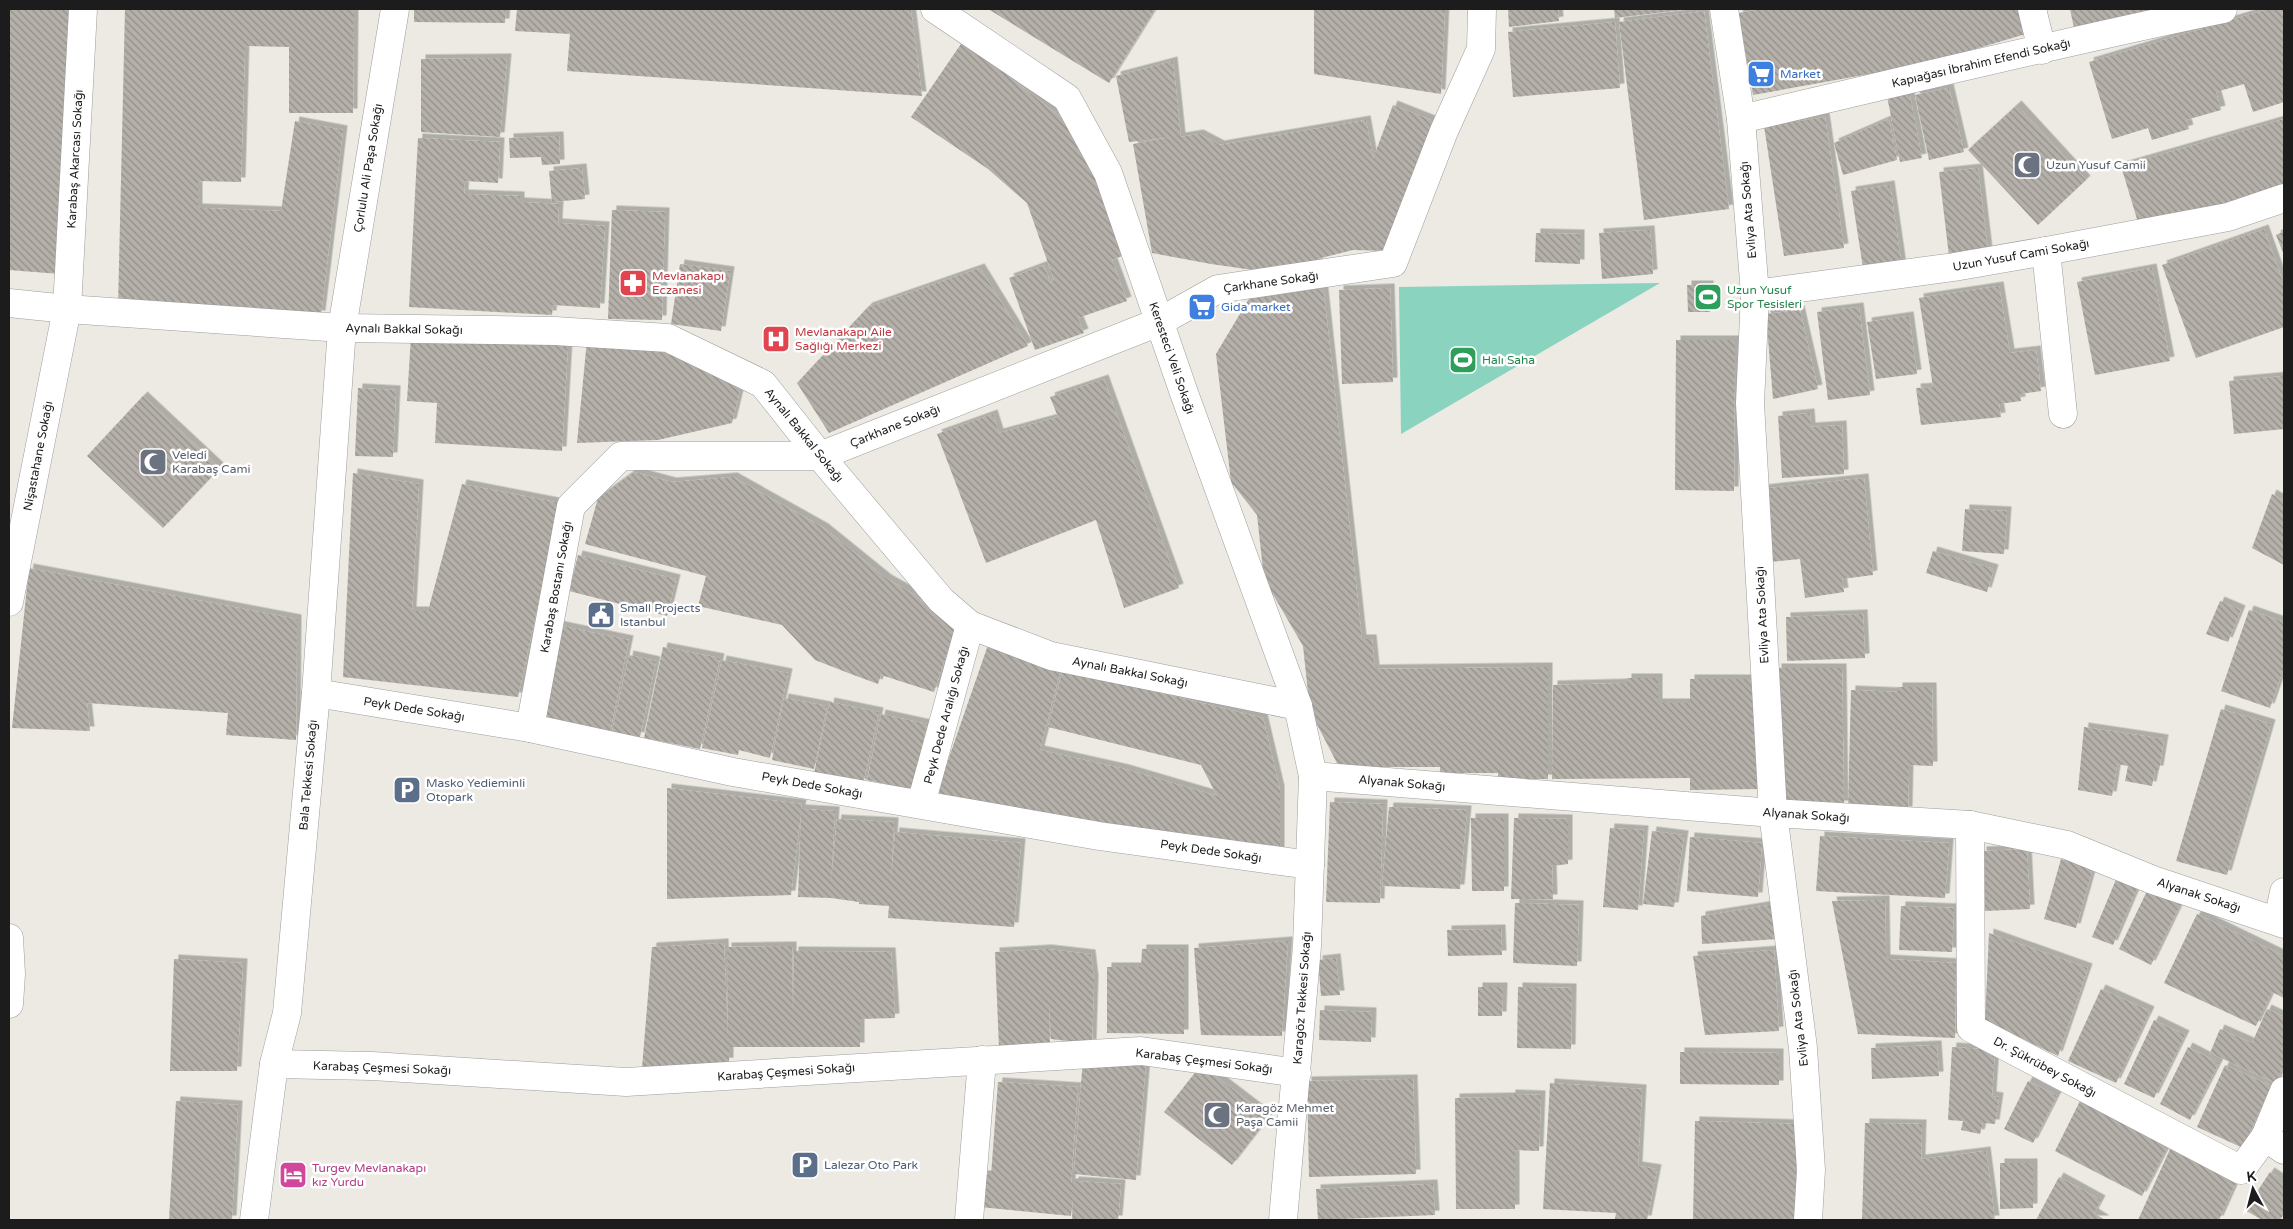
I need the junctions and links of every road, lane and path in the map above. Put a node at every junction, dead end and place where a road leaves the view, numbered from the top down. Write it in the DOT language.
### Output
graph roads {
  1 [pos="82,9"];
  2 [pos="395,9"];
  3 [pos="935,9"];
  4 [pos="1482,9"];
  5 [pos="1724,9"];
  6 [pos="2032,9"];
  7 [pos="2222,9"];
  8 [pos="2042,50"];
  9 [pos="1741,119"];
  10 [pos="2284,198"];
  11 [pos="2046,251"];
  12 [pos="1755,294"];
  13 [pos="9,302"];
  14 [pos="67,309"];
  15 [pos="1159,322"];
  16 [pos="342,328"];
  17 [pos="2063,414"];
  18 [pos="820,456"];
  19 [pos="9,602"];
  20 [pos="970,625"];
  21 [pos="316,692"];
  22 [pos="1298,706"];
  23 [pos="530,728"];
  24 [pos="1313,776"];
  25 [pos="921,804"];
  26 [pos="1773,812"];
  27 [pos="1970,825"];
  28 [pos="1310,865"];
  29 [pos="2284,892"];
  30 [pos="2281,922"];
  31 [pos="9,938"];
  32 [pos="10,974"];
  33 [pos="9,1004"];
  34 [pos="982,1060"];
  35 [pos="274,1064"];
  36 [pos="1297,1073"];
  37 [pos="2284,1091"];
  38 [pos="2275,1143"];
  39 [pos="254,1220"];
  40 [pos="969,1220"];
  41 [pos="1283,1220"];
  42 [pos="1808,1220"];
  1 -- 14 [label="street, Karabaş Akarcası Sokağı"];
  2 -- 16 [label="street, Çorlulu Ali Paşa Sokağı"];
  3 -- 15 [label="street, Keresteci Veli Sokağı"];
  4 -- 15 [label="street, Çarkhane Sokağı"];
  5 -- 9 [label="street, Evliya Ata Sokağı"];
  6 -- 8 [label="street"];
  7 -- 8 [label="street, Kapıağası İbrahim Efendi Sokağı"];
  8 -- 9 [label="street, Kapıağası İbrahim Efendi Sokağı"];
  9 -- 12 [label="street, Evliya Ata Sokağı"];
  10 -- 11 [label="street, Uzun Yusuf Cami Sokağı"];
  11 -- 12 [label="street, Uzun Yusuf Cami Sokağı"];
  11 -- 17 [label="street"];
  12 -- 26 [label="street, Evliya Ata Sokağı"];
  13 -- 14 [label="street, Aynalı Bakkal Sokağı"];
  14 -- 16 [label="street, Aynalı Bakkal Sokağı"];
  14 -- 19 [label="street, Nişastahane Sokağı"];
  15 -- 18 [label="street, Çarkhane Sokağı"];
  15 -- 22 [label="street, Keresteci Veli Sokağı"];
  16 -- 18 [label="street, Aynalı Bakkal Sokağı"];
  16 -- 21 [label="street, Bala Tekkesi Sokağı"];
  18 -- 20 [label="street, Aynalı Bakkal Sokağı"];
  18 -- 23 [label="street, Karabaş Bostanı Sokağı"];
  20 -- 22 [label="street, Aynalı Bakkal Sokağı"];
  20 -- 25 [label="street, Peyk Dede Aralığı Sokağı"];
  21 -- 23 [label="street, Peyk Dede Sokağı"];
  21 -- 35 [label="street, Bala Tekkesi Sokağı"];
  22 -- 24 [label="street, Keresteci Veli Sokağı"];
  23 -- 25 [label="street, Peyk Dede Sokağı"];
  24 -- 26 [label="street, Alyanak Sokağı"];
  24 -- 28 [label="street, Karagöz Tekkesi Sokağı"];
  25 -- 28 [label="street, Peyk Dede Sokağı"];
  26 -- 27 [label="street, Alyanak Sokağı"];
  26 -- 42 [label="street, Evliya Ata Sokağı"];
  27 -- 30 [label="street, Alyanak Sokağı"];
  27 -- 38 [label="street, Dr. Şükrübey Sokağı"];
  28 -- 36 [label="street, Karagöz Tekkesi Sokağı"];
  29 -- 30 [label="street"];
  31 -- 32 [label="street"];
  32 -- 33 [label="street"];
  34 -- 35 [label="street, Karabaş Çeşmesi Sokağı"];
  34 -- 36 [label="street, Karabaş Çeşmesi Sokağı"];
  34 -- 40 [label="street"];
  35 -- 39 [label="street, Bala Tekkesi Sokağı"];
  36 -- 41 [label="street, Karagöz Tekkesi Sokağı"];
  37 -- 38 [label="street"];
}
